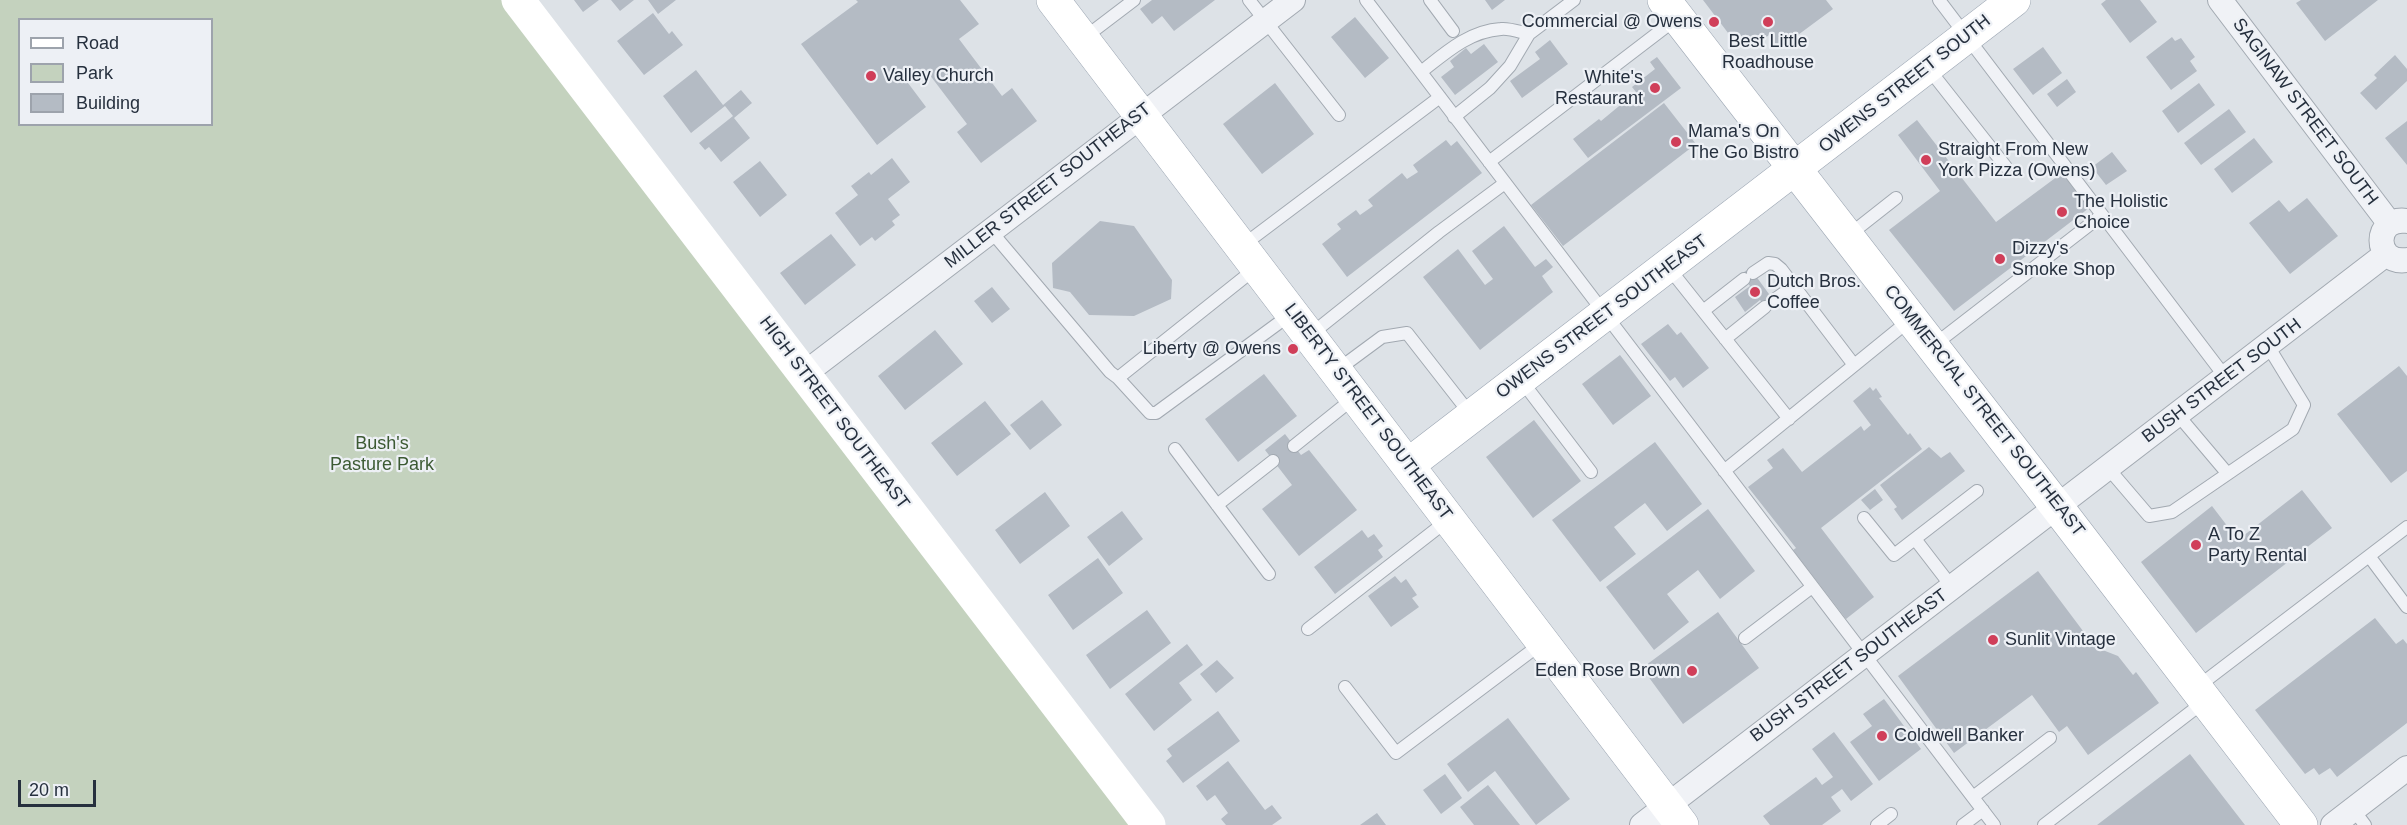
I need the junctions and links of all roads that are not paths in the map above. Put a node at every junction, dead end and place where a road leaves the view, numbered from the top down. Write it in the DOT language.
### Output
graph roads {
  1 [pos="518,0"];
  2 [pos="1053,0"];
  3 [pos="1134,0"];
  4 [pos="1249,0"];
  5 [pos="1293,0"];
  6 [pos="1366,0"];
  7 [pos="1430,0"];
  8 [pos="1574,0"];
  9 [pos="1939,0"];
  10 [pos="2014,0"];
  11 [pos="2228,6"];
  12 [pos="1671,9"];
  13 [pos="1265,21"];
  14 [pos="1453,32"];
  15 [pos="1529,34"];
  16 [pos="1966,36"];
  17 [pos="1083,39"];
  18 [pos="1927,67"];
  19 [pos="1421,72"];
  20 [pos="1440,97"];
  21 [pos="1142,114"];
  22 [pos="1339,115"];
  23 [pos="1455,117"];
  24 [pos="1489,162"];
  25 [pos="2006,167"];
  26 [pos="1796,168"];
  27 [pos="1505,183"];
  28 [pos="1896,198"];
  29 [pos="2102,214"];
  30 [pos="2398,222"];
  31 [pos="990,230"];
  32 [pos="1848,235"];
  33 [pos="1249,257"];
  34 [pos="2397,257"];
  35 [pos="1668,266"];
  36 [pos="1794,286"];
  37 [pos="1703,311"];
  38 [pos="1605,315"];
  39 [pos="1912,318"];
  40 [pos="1301,324"];
  41 [pos="1725,339"];
  42 [pos="1933,346"];
  43 [pos="2268,346"];
  44 [pos="1854,365"];
  45 [pos="1336,370"];
  46 [pos="804,374"];
  47 [pos="1118,378"];
  48 [pos="2226,378"];
  49 [pos="1520,379"];
  50 [pos="1356,397"];
  51 [pos="2178,415"];
  52 [pos="1472,416"];
  53 [pos="1789,419"];
  54 [pos="1294,446"];
  55 [pos="1175,449"];
  56 [pos="1273,461"];
  57 [pos="1408,465"];
  58 [pos="2108,468"];
  59 [pos="1724,471"];
  60 [pos="1592,472"];
  61 [pos="2227,473"];
  62 [pos="1977,490"];
  63 [pos="1217,505"];
  64 [pos="2057,507"];
  65 [pos="1864,518"];
  66 [pos="1449,519"];
  67 [pos="2407,526"];
  68 [pos="1915,539"];
  69 [pos="2369,556"];
  70 [pos="1269,573"];
  71 [pos="1812,587"];
  72 [pos="1952,587"];
  73 [pos="2407,607"];
  74 [pos="1308,629"];
  75 [pos="1745,638"];
  76 [pos="1543,642"];
  77 [pos="1864,655"];
  78 [pos="1345,687"];
  79 [pos="2201,694"];
  80 [pos="2050,738"];
  81 [pos="2407,768"];
  82 [pos="1973,797"];
  83 [pos="1983,810"];
  84 [pos="1891,814"];
  85 [pos="1675,815"];
  86 [pos="2359,817"];
  87 [pos="1149,825"];
  88 [pos="1642,825"];
  89 [pos="1877,825"];
  90 [pos="1963,825"];
  91 [pos="1994,825"];
  92 [pos="2044,825"];
  93 [pos="2301,825"];
  94 [pos="2333,825"];
  1 -- 46 [label="main road, HIGH STREET SOUTHEAST"];
  2 -- 17 [label="main road, LIBERTY STREET SOUTHEAST"];
  3 -- 17 [label="lane"];
  4 -- 13 [label="lane"];
  5 -- 13 [label="street, MILLER STREET SOUTHEAST"];
  6 -- 19 [label="lane"];
  7 -- 14 [label="lane"];
  8 -- 15 [label="lane"];
  9 -- 16 [label="lane"];
  10 -- 16 [label="main road, OWENS STREET SOUTH"];
  11 -- 30 [label="street, SAGINAW STREET SOUTH"];
  12 -- 24 [label="lane"];
  12 -- 26 [label="main road, COMMERCIAL STREET SOUTHEAST"];
  13 -- 21 [label="street, MILLER STREET SOUTHEAST"];
  13 -- 22 [label="lane"];
  15 -- 19 [label="lane"];
  15 -- 23 [label="lane"];
  16 -- 18 [label="main road, OWENS STREET SOUTH"];
  16 -- 29 [label="lane"];
  17 -- 21 [label="main road, LIBERTY STREET SOUTHEAST"];
  18 -- 25 [label="lane"];
  18 -- 26 [label="main road, OWENS STREET SOUTH"];
  19 -- 20 [label="lane"];
  20 -- 23 [label="lane"];
  20 -- 33 [label="lane"];
  21 -- 31 [label="street, MILLER STREET SOUTHEAST"];
  21 -- 33 [label="main road, LIBERTY STREET SOUTHEAST"];
  23 -- 24 [label="lane"];
  24 -- 27 [label="lane"];
  26 -- 32 [label="main road, COMMERCIAL STREET SOUTHEAST"];
  26 -- 35 [label="main road, OWENS STREET SOUTHEAST"];
  27 -- 38 [label="lane"];
  27 -- 40 [label="lane"];
  28 -- 32 [label="lane"];
  29 -- 42 [label="lane"];
  29 -- 48 [label="lane"];
  30 -- 34 [label="street"];
  31 -- 46 [label="street, MILLER STREET SOUTHEAST"];
  31 -- 47 [label="lane"];
  32 -- 39 [label="main road, COMMERCIAL STREET SOUTHEAST"];
  33 -- 40 [label="main road, LIBERTY STREET SOUTHEAST"];
  33 -- 47 [label="lane"];
  34 -- 43 [label="street, BUSH STREET SOUTH"];
  35 -- 37 [label="lane"];
  35 -- 38 [label="main road, OWENS STREET SOUTHEAST"];
  36 -- 37 [label="lane"];
  36 -- 41 [label="lane"];
  36 -- 44 [label="lane"];
  37 -- 41 [label="lane"];
  38 -- 49 [label="main road, OWENS STREET SOUTHEAST"];
  38 -- 59 [label="lane"];
  39 -- 42 [label="main road, COMMERCIAL STREET SOUTHEAST"];
  39 -- 44 [label="lane"];
  40 -- 45 [label="main road, LIBERTY STREET SOUTHEAST"];
  40 -- 47 [label="lane"];
  41 -- 53 [label="lane"];
  42 -- 64 [label="main road, COMMERCIAL STREET SOUTHEAST"];
  43 -- 48 [label="street, BUSH STREET SOUTH"];
  43 -- 61 [label="lane"];
  44 -- 53 [label="lane"];
  45 -- 50 [label="main road, LIBERTY STREET SOUTHEAST"];
  45 -- 52 [label="lane"];
  46 -- 87 [label="main road, HIGH STREET SOUTHEAST"];
  48 -- 51 [label="street, BUSH STREET SOUTH"];
  49 -- 52 [label="main road, OWENS STREET SOUTHEAST"];
  49 -- 60 [label="lane"];
  50 -- 54 [label="lane"];
  50 -- 57 [label="main road, LIBERTY STREET SOUTHEAST"];
  51 -- 58 [label="street, BUSH STREET SOUTH"];
  51 -- 61 [label="lane"];
  52 -- 57 [label="main road, OWENS STREET SOUTHEAST"];
  53 -- 59 [label="lane"];
  55 -- 63 [label="lane"];
  56 -- 63 [label="lane"];
  57 -- 66 [label="main road, LIBERTY STREET SOUTHEAST"];
  58 -- 61 [label="lane"];
  58 -- 64 [label="street, BUSH STREET SOUTH"];
  59 -- 71 [label="lane"];
  62 -- 68 [label="lane"];
  63 -- 70 [label="lane"];
  64 -- 72 [label="street, BUSH STREET SOUTHEAST"];
  64 -- 79 [label="main road, COMMERCIAL STREET SOUTHEAST"];
  65 -- 68 [label="lane"];
  66 -- 74 [label="lane"];
  66 -- 76 [label="main road, LIBERTY STREET SOUTHEAST"];
  67 -- 69 [label="lane"];
  68 -- 72 [label="lane"];
  69 -- 73 [label="lane"];
  69 -- 79 [label="lane"];
  71 -- 75 [label="lane"];
  71 -- 77 [label="lane"];
  72 -- 77 [label="street, BUSH STREET SOUTHEAST"];
  76 -- 78 [label="lane"];
  76 -- 85 [label="main road, LIBERTY STREET SOUTHEAST"];
  77 -- 82 [label="lane"];
  77 -- 85 [label="street, BUSH STREET SOUTHEAST"];
  79 -- 92 [label="lane"];
  79 -- 93 [label="main road, COMMERCIAL STREET SOUTHEAST"];
  80 -- 82 [label="lane"];
  81 -- 86 [label="street"];
  82 -- 83 [label="lane"];
  83 -- 90 [label="lane"];
  83 -- 91 [label="lane"];
  84 -- 89 [label="lane"];
  85 -- 88 [label="street, BUSH STREET SOUTHEAST"];
  86 -- 94 [label="street"];
}
